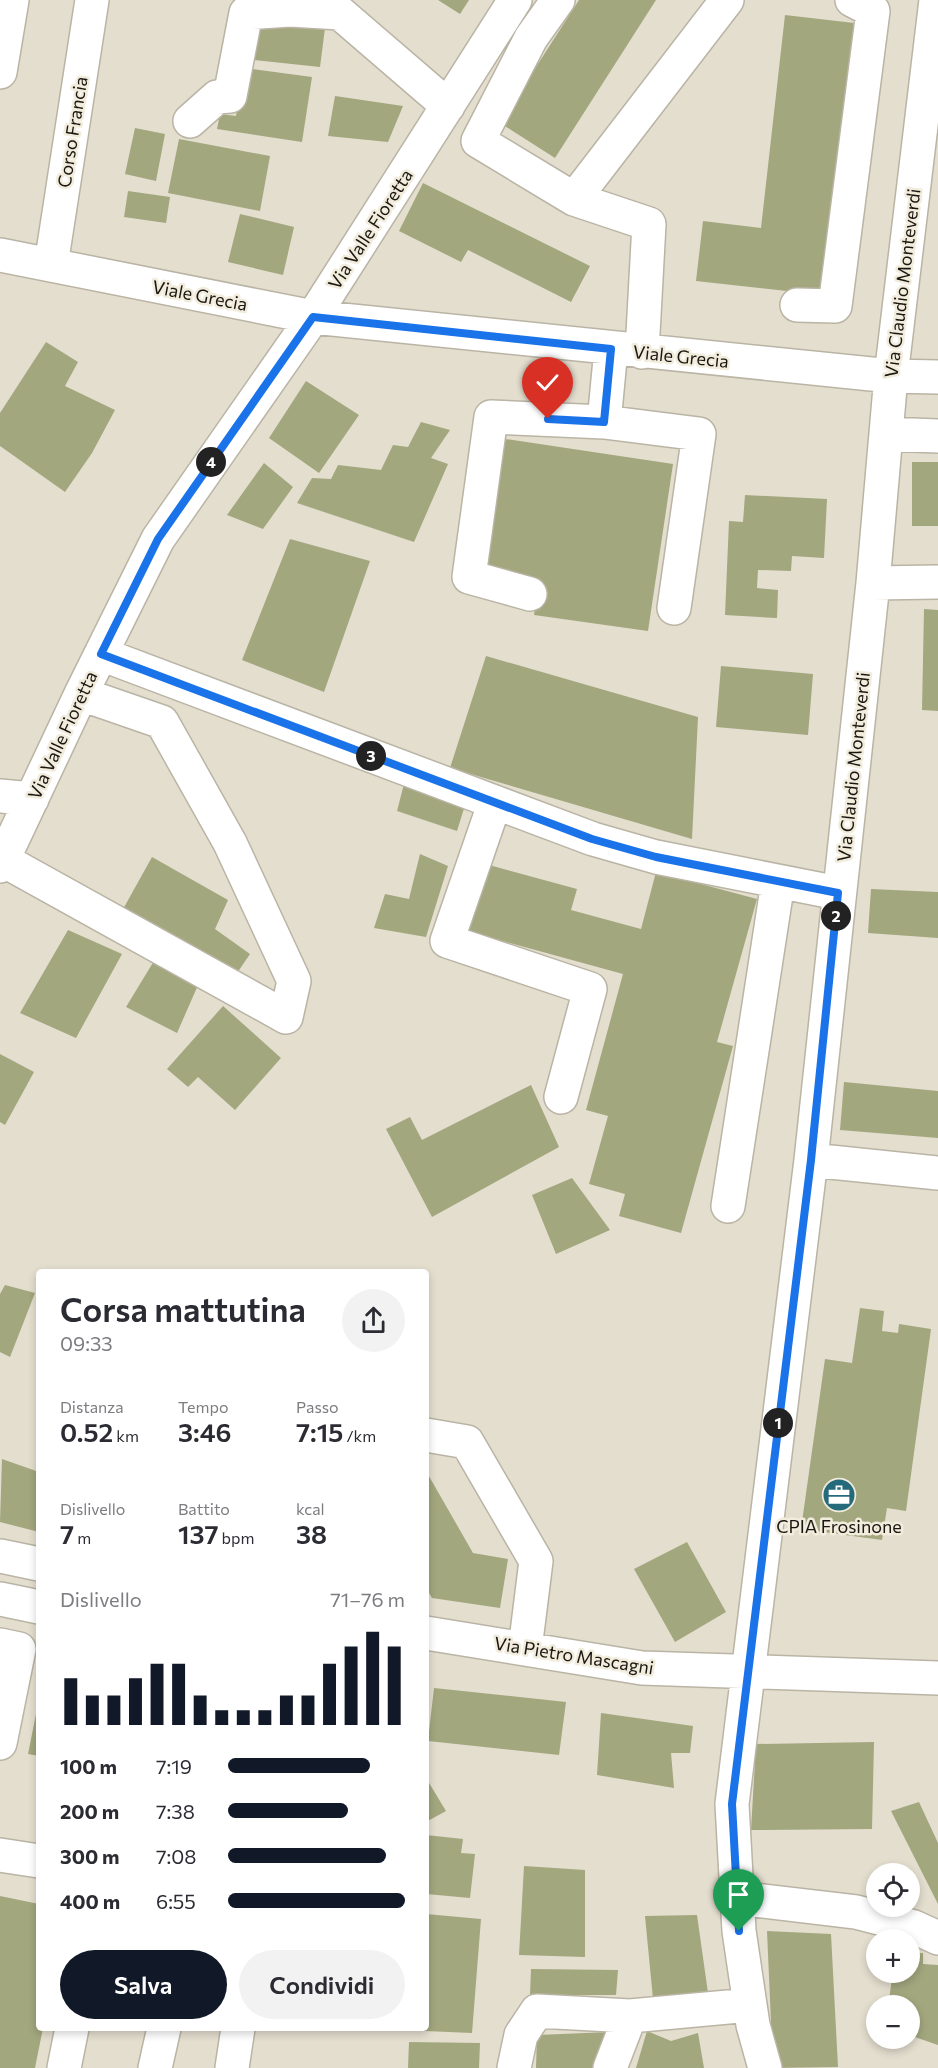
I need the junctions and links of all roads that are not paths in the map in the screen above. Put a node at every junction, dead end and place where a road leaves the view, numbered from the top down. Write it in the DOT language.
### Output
graph roads {
  1 [pos="12,0"];
  2 [pos="93,0"];
  3 [pos="515,0"];
  4 [pos="558,0"];
  5 [pos="727,0"];
  6 [pos="852,0"];
  7 [pos="936,0"];
  8 [pos="0,72"];
  9 [pos="448,106"];
  10 [pos="190,121"];
  11 [pos="574,200"];
  12 [pos="0,255"];
  13 [pos="51,265"];
  14 [pos="797,305"];
  15 [pos="313,317"];
  16 [pos="626,350"];
  17 [pos="891,376"];
  18 [pos="938,377"];
  19 [pos="604,422"];
  20 [pos="886,434"];
  21 [pos="938,436"];
  22 [pos="938,582"];
  23 [pos="873,583"];
  24 [pos="530,594"];
  25 [pos="674,608"];
  26 [pos="101,654"];
  27 [pos="81,694"];
  28 [pos="0,796"];
  29 [pos="32,799"];
  30 [pos="495,802"];
  31 [pos="2,863"];
  32 [pos="778,882"];
  33 [pos="838,893"];
  34 [pos="561,1097"];
  35 [pos="811,1160"];
  36 [pos="938,1173"];
  37 [pos="728,1206"];
  38 [pos="429,1436"];
  39 [pos="0,1556"];
  40 [pos="36,1563"];
  41 [pos="0,1599"];
  42 [pos="36,1606"];
  43 [pos="429,1633"];
  44 [pos="0,1646"];
  45 [pos="525,1649"];
  46 [pos="747,1671"];
  47 [pos="938,1678"];
  48 [pos="1,1734"];
  49 [pos="0,1855"];
  50 [pos="36,1861"];
  51 [pos="737,1898"];
  52 [pos="938,1938"];
  53 [pos="750,2005"];
  54 [pos="630,2016"];
  55 [pos="71,2031"];
  56 [pos="163,2031"];
  57 [pos="238,2031"];
  58 [pos="64,2068"];
  59 [pos="155,2068"];
  60 [pos="232,2068"];
  61 [pos="514,2068"];
  62 [pos="610,2068"];
  63 [pos="765,2068"];
  1 -- 8 [label="street"];
  2 -- 13 [label="street, Corso Francia"];
  3 -- 9 [label="street, Via Valle Fioretta"];
  4 -- 11 [label="street"];
  5 -- 11 [label="street"];
  6 -- 14 [label="street"];
  7 -- 17 [label="street, Via Claudio Monteverdi"];
  9 -- 10 [label="street"];
  9 -- 15 [label="street, Via Valle Fioretta"];
  11 -- 16 [label="street"];
  12 -- 13 [label="street, Viale Grecia"];
  13 -- 15 [label="street, Viale Grecia"];
  15 -- 16 [label="street, Viale Grecia"];
  15 -- 26 [label="street, Via Valle Fioretta"];
  16 -- 17 [label="street, Viale Grecia"];
  16 -- 19 [label="street"];
  17 -- 18 [label="street, Viale Grecia"];
  17 -- 20 [label="street, Via Claudio Monteverdi"];
  19 -- 24 [label="street"];
  19 -- 25 [label="street"];
  20 -- 21 [label="street"];
  20 -- 23 [label="street, Via Claudio Monteverdi"];
  22 -- 23 [label="street"];
  23 -- 33 [label="street, Via Claudio Monteverdi"];
  26 -- 27 [label="street, Via Valle Fioretta"];
  26 -- 30 [label="street"];
  27 -- 29 [label="street, Via Valle Fioretta"];
  27 -- 31 [label="street"];
  28 -- 29 [label="street"];
  29 -- 31 [label="street, Via Valle Fioretta"];
  30 -- 32 [label="street"];
  30 -- 34 [label="street"];
  32 -- 33 [label="street"];
  32 -- 37 [label="street"];
  33 -- 35 [label="street, Via Claudio Monteverdi"];
  35 -- 36 [label="street"];
  35 -- 46 [label="street, Via Claudio Monteverdi"];
  38 -- 45 [label="street"];
  39 -- 40 [label="street"];
  41 -- 42 [label="street"];
  43 -- 45 [label="street, Via Pietro Mascagni"];
  44 -- 48 [label="street"];
  45 -- 46 [label="street, Via Pietro Mascagni"];
  46 -- 47 [label="street, Via Pietro Mascagni"];
  46 -- 51 [label="street, Via Claudio Monteverdi"];
  49 -- 50 [label="street"];
  51 -- 52 [label="street"];
  51 -- 53 [label="street, Via Claudio Monteverdi"];
  53 -- 54 [label="street"];
  53 -- 63 [label="street, Via Claudio Monteverdi"];
  54 -- 61 [label="street"];
  54 -- 62 [label="street"];
  55 -- 58 [label="street"];
  56 -- 59 [label="street"];
  57 -- 60 [label="street"];
}
